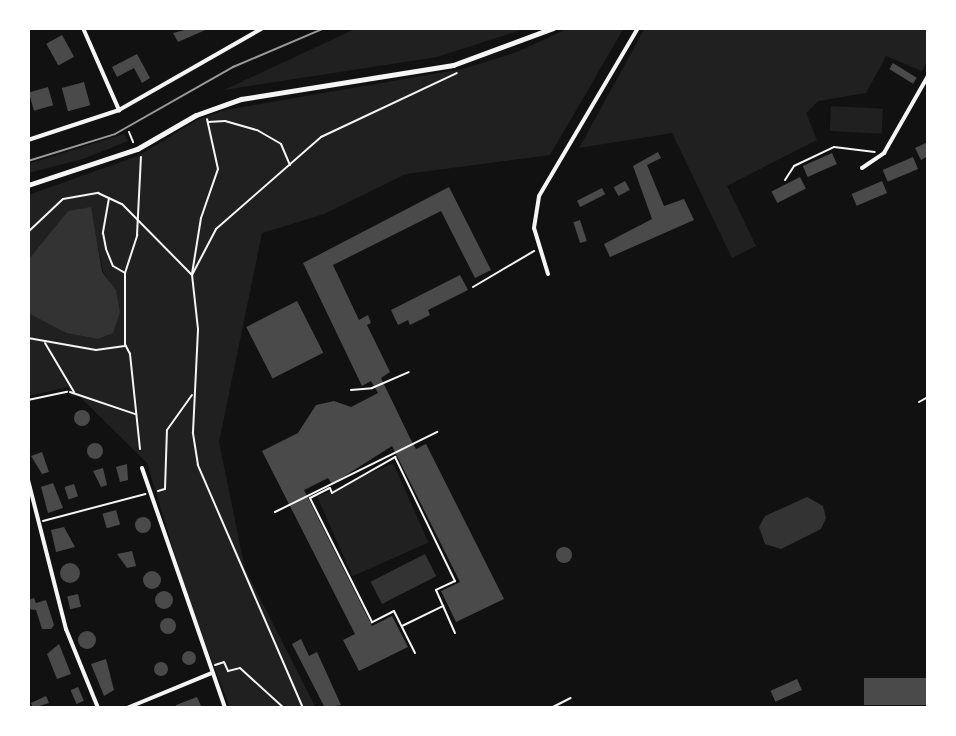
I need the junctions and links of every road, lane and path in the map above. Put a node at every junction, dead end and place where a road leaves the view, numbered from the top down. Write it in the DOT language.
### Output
graph roads {
  1 [pos="83,28"];
  2 [pos="263,28"];
  3 [pos="553,28"];
  4 [pos="638,28"];
  5 [pos="457,73"];
  6 [pos="928,76"];
  7 [pos="119,110"];
  8 [pos="129,132"];
  9 [pos="28,140"];
  10 [pos="133,142"];
  11 [pos="884,153"];
  12 [pos="141,157"];
  13 [pos="291,166"];
  14 [pos="862,168"];
  15 [pos="785,180"];
  16 [pos="28,185"];
  17 [pos="109,196"];
  18 [pos="137,219"];
  19 [pos="28,232"];
  20 [pos="538,249"];
  21 [pos="125,273"];
  22 [pos="548,274"];
  23 [pos="192,275"];
  24 [pos="473,287"];
  25 [pos="28,338"];
  26 [pos="45,342"];
  27 [pos="125,346"];
  28 [pos="409,372"];
  29 [pos="351,390"];
  30 [pos="67,392"];
  31 [pos="74,393"];
  32 [pos="194,393"];
  33 [pos="928,397"];
  34 [pos="28,400"];
  35 [pos="919,402"];
  36 [pos="136,414"];
  37 [pos="437,432"];
  38 [pos="140,449"];
  39 [pos="394,455"];
  40 [pos="142,468"];
  41 [pos="28,480"];
  42 [pos="157,491"];
  43 [pos="150,492"];
  44 [pos="309,497"];
  45 [pos="275,512"];
  46 [pos="43,521"];
  47 [pos="443,606"];
  48 [pos="401,626"];
  49 [pos="455,633"];
  50 [pos="415,653"];
  51 [pos="214,666"];
  52 [pos="212,673"];
  53 [pos="571,698"];
  54 [pos="98,708"];
  55 [pos="127,708"];
  56 [pos="225,708"];
  57 [pos="284,708"];
  58 [pos="303,708"];
  59 [pos="551,708"];
  1 -- 7 [label="street"];
  2 -- 7 [label="street"];
  3 -- 16 [label="street"];
  4 -- 20 [label="street"];
  5 -- 13 [label="path"];
  6 -- 11 [label="street"];
  7 -- 9 [label="street"];
  8 -- 10 [label="path"];
  11 -- 14 [label="street"];
  11 -- 15 [label="path"];
  12 -- 18 [label="path"];
  13 -- 23 [label="path"];
  13 -- 23 [label="path"];
  17 -- 18 [label="path"];
  17 -- 19 [label="path"];
  17 -- 21 [label="path"];
  18 -- 21 [label="path"];
  18 -- 23 [label="path"];
  20 -- 22 [label="street"];
  20 -- 24 [label="path"];
  21 -- 27 [label="path"];
  23 -- 32 [label="path"];
  25 -- 26 [label="path"];
  26 -- 27 [label="path"];
  26 -- 31 [label="path"];
  27 -- 36 [label="path"];
  28 -- 29 [label="path"];
  30 -- 31 [label="path"];
  30 -- 34 [label="lane"];
  31 -- 36 [label="path"];
  32 -- 42 [label="path"];
  32 -- 58 [label="path"];
  33 -- 35 [label="lane"];
  36 -- 38 [label="path"];
  37 -- 39 [label="path"];
  39 -- 44 [label="path"];
  39 -- 44 [label="path"];
  39 -- 47 [label="path"];
  40 -- 52 [label="street"];
  41 -- 54 [label="street"];
  43 -- 46 [label="path"];
  44 -- 45 [label="path"];
  44 -- 48 [label="path"];
  47 -- 48 [label="path"];
  47 -- 49 [label="path"];
  48 -- 50 [label="path"];
  51 -- 57 [label="path"];
  52 -- 55 [label="street"];
  52 -- 56 [label="street"];
  53 -- 59 [label="path"];
}
